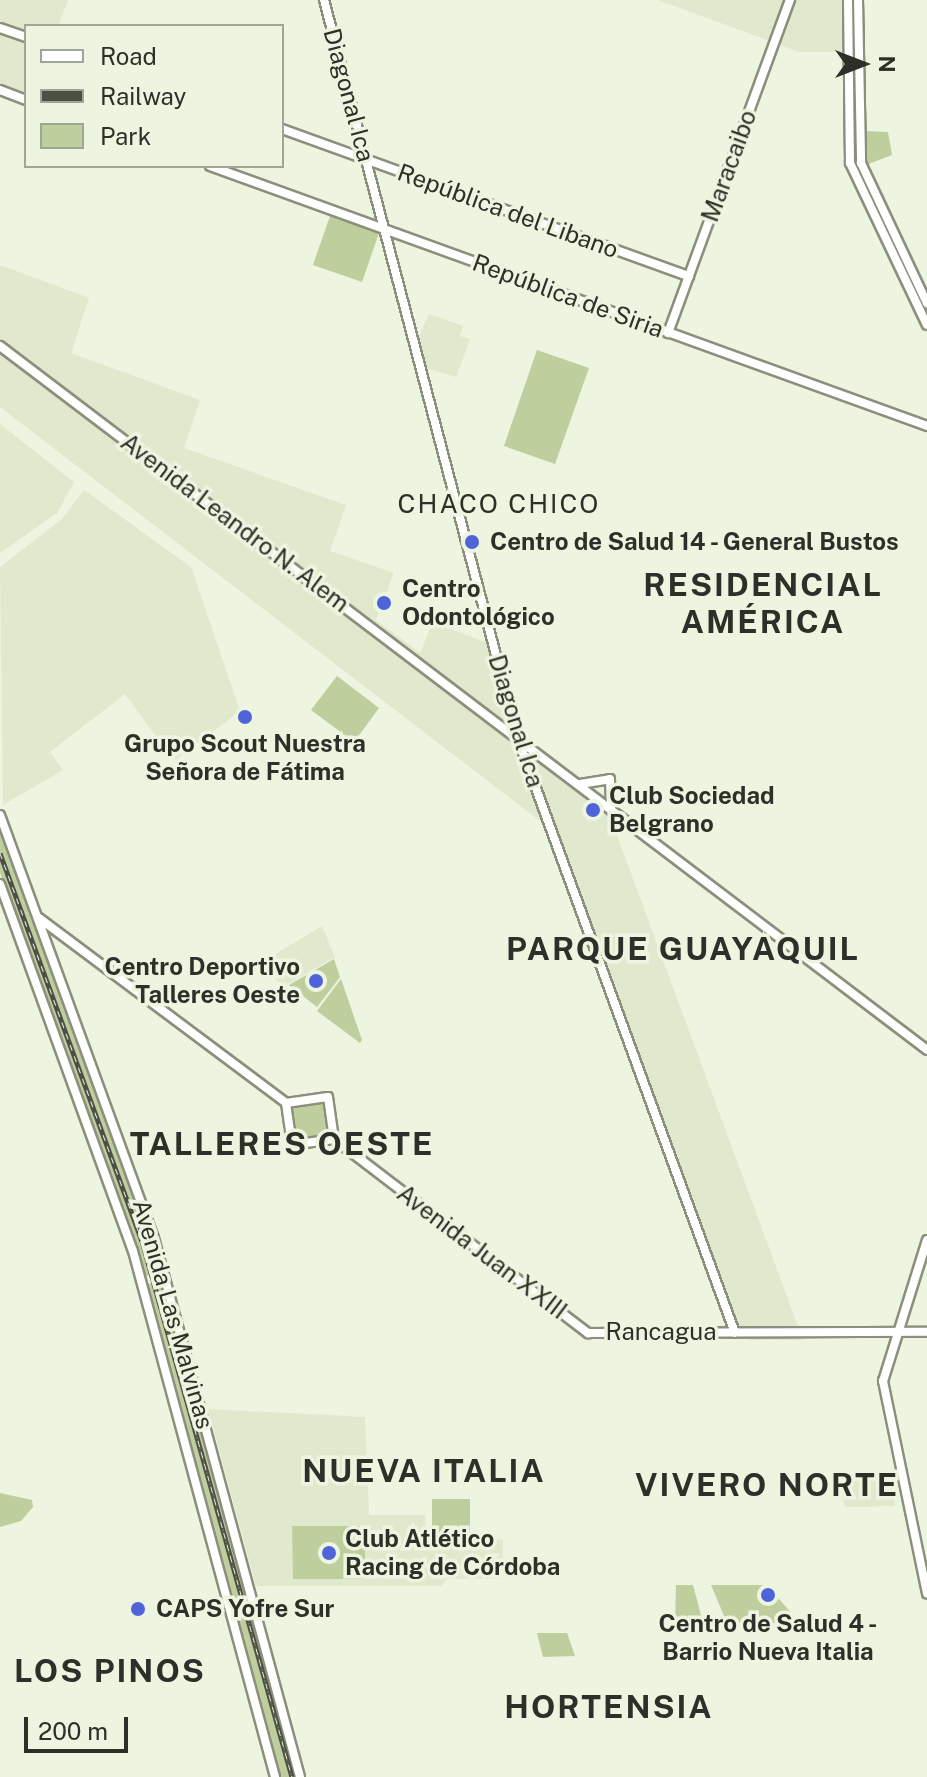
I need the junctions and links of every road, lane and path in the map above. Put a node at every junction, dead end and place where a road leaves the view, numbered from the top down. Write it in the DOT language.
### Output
graph roads {
  1 [pos="324,0"];
  2 [pos="790,0"];
  3 [pos="848,0"];
  4 [pos="858,0"];
  5 [pos="0,28"];
  6 [pos="24,36"];
  7 [pos="0,90"];
  8 [pos="24,99"];
  9 [pos="284,130"];
  10 [pos="367,160"];
  11 [pos="216,168"];
  12 [pos="386,230"];
  13 [pos="689,276"];
  14 [pos="927,303"];
  15 [pos="927,325"];
  16 [pos="668,333"];
  17 [pos="0,346"];
  18 [pos="927,426"];
  19 [pos="518,739"];
  20 [pos="578,784"];
  21 [pos="611,810"];
  22 [pos="0,815"];
  23 [pos="0,884"];
  24 [pos="39,918"];
  25 [pos="927,1050"];
  26 [pos="286,1103"];
  27 [pos="334,1139"];
  28 [pos="927,1240"];
  29 [pos="897,1332"];
  30 [pos="927,1332"];
  31 [pos="588,1333"];
  32 [pos="735,1333"];
  33 [pos="927,1594"];
  34 [pos="275,1777"];
  35 [pos="300,1777"];
  1 -- 10 [label="main road, Diagonal Ica"];
  2 -- 13 [label="main road, Maracaibo"];
  3 -- 15 [label="main road"];
  4 -- 14 [label="main road"];
  5 -- 6 [label="main road"];
  7 -- 8 [label="main road"];
  9 -- 10 [label="main road, República del Libano"];
  10 -- 12 [label="main road, Diagonal Ica"];
  10 -- 13 [label="main road, República del Libano"];
  11 -- 12 [label="main road, República de Siria"];
  12 -- 16 [label="main road, República de Siria"];
  12 -- 19 [label="main road, Diagonal Ica"];
  13 -- 16 [label="main road, Maracaibo"];
  16 -- 18 [label="main road, República de Siria"];
  17 -- 19 [label="main road, Avenida Leandro N. Alem"];
  19 -- 20 [label="main road, Avenida Leandro N. Alem"];
  19 -- 32 [label="main road, Diagonal Ica"];
  20 -- 21 [label="main road, Avenida Leandro N. Alem"];
  20 -- 21 [label="main road"];
  21 -- 25 [label="main road, Avenida Leandro N. Alem"];
  22 -- 24 [label="main road, Avenida Las Malvinas"];
  23 -- 34 [label="main road"];
  24 -- 26 [label="main road"];
  24 -- 35 [label="main road, Avenida Las Malvinas"];
  26 -- 27 [label="main road"];
  26 -- 27 [label="main road"];
  27 -- 31 [label="main road, Avenida Juan XXIII"];
  28 -- 29 [label="main road"];
  29 -- 30 [label="main road, Rancagua"];
  29 -- 32 [label="main road, Rancagua"];
  29 -- 33 [label="main road"];
  31 -- 32 [label="main road, Rancagua"];
}
